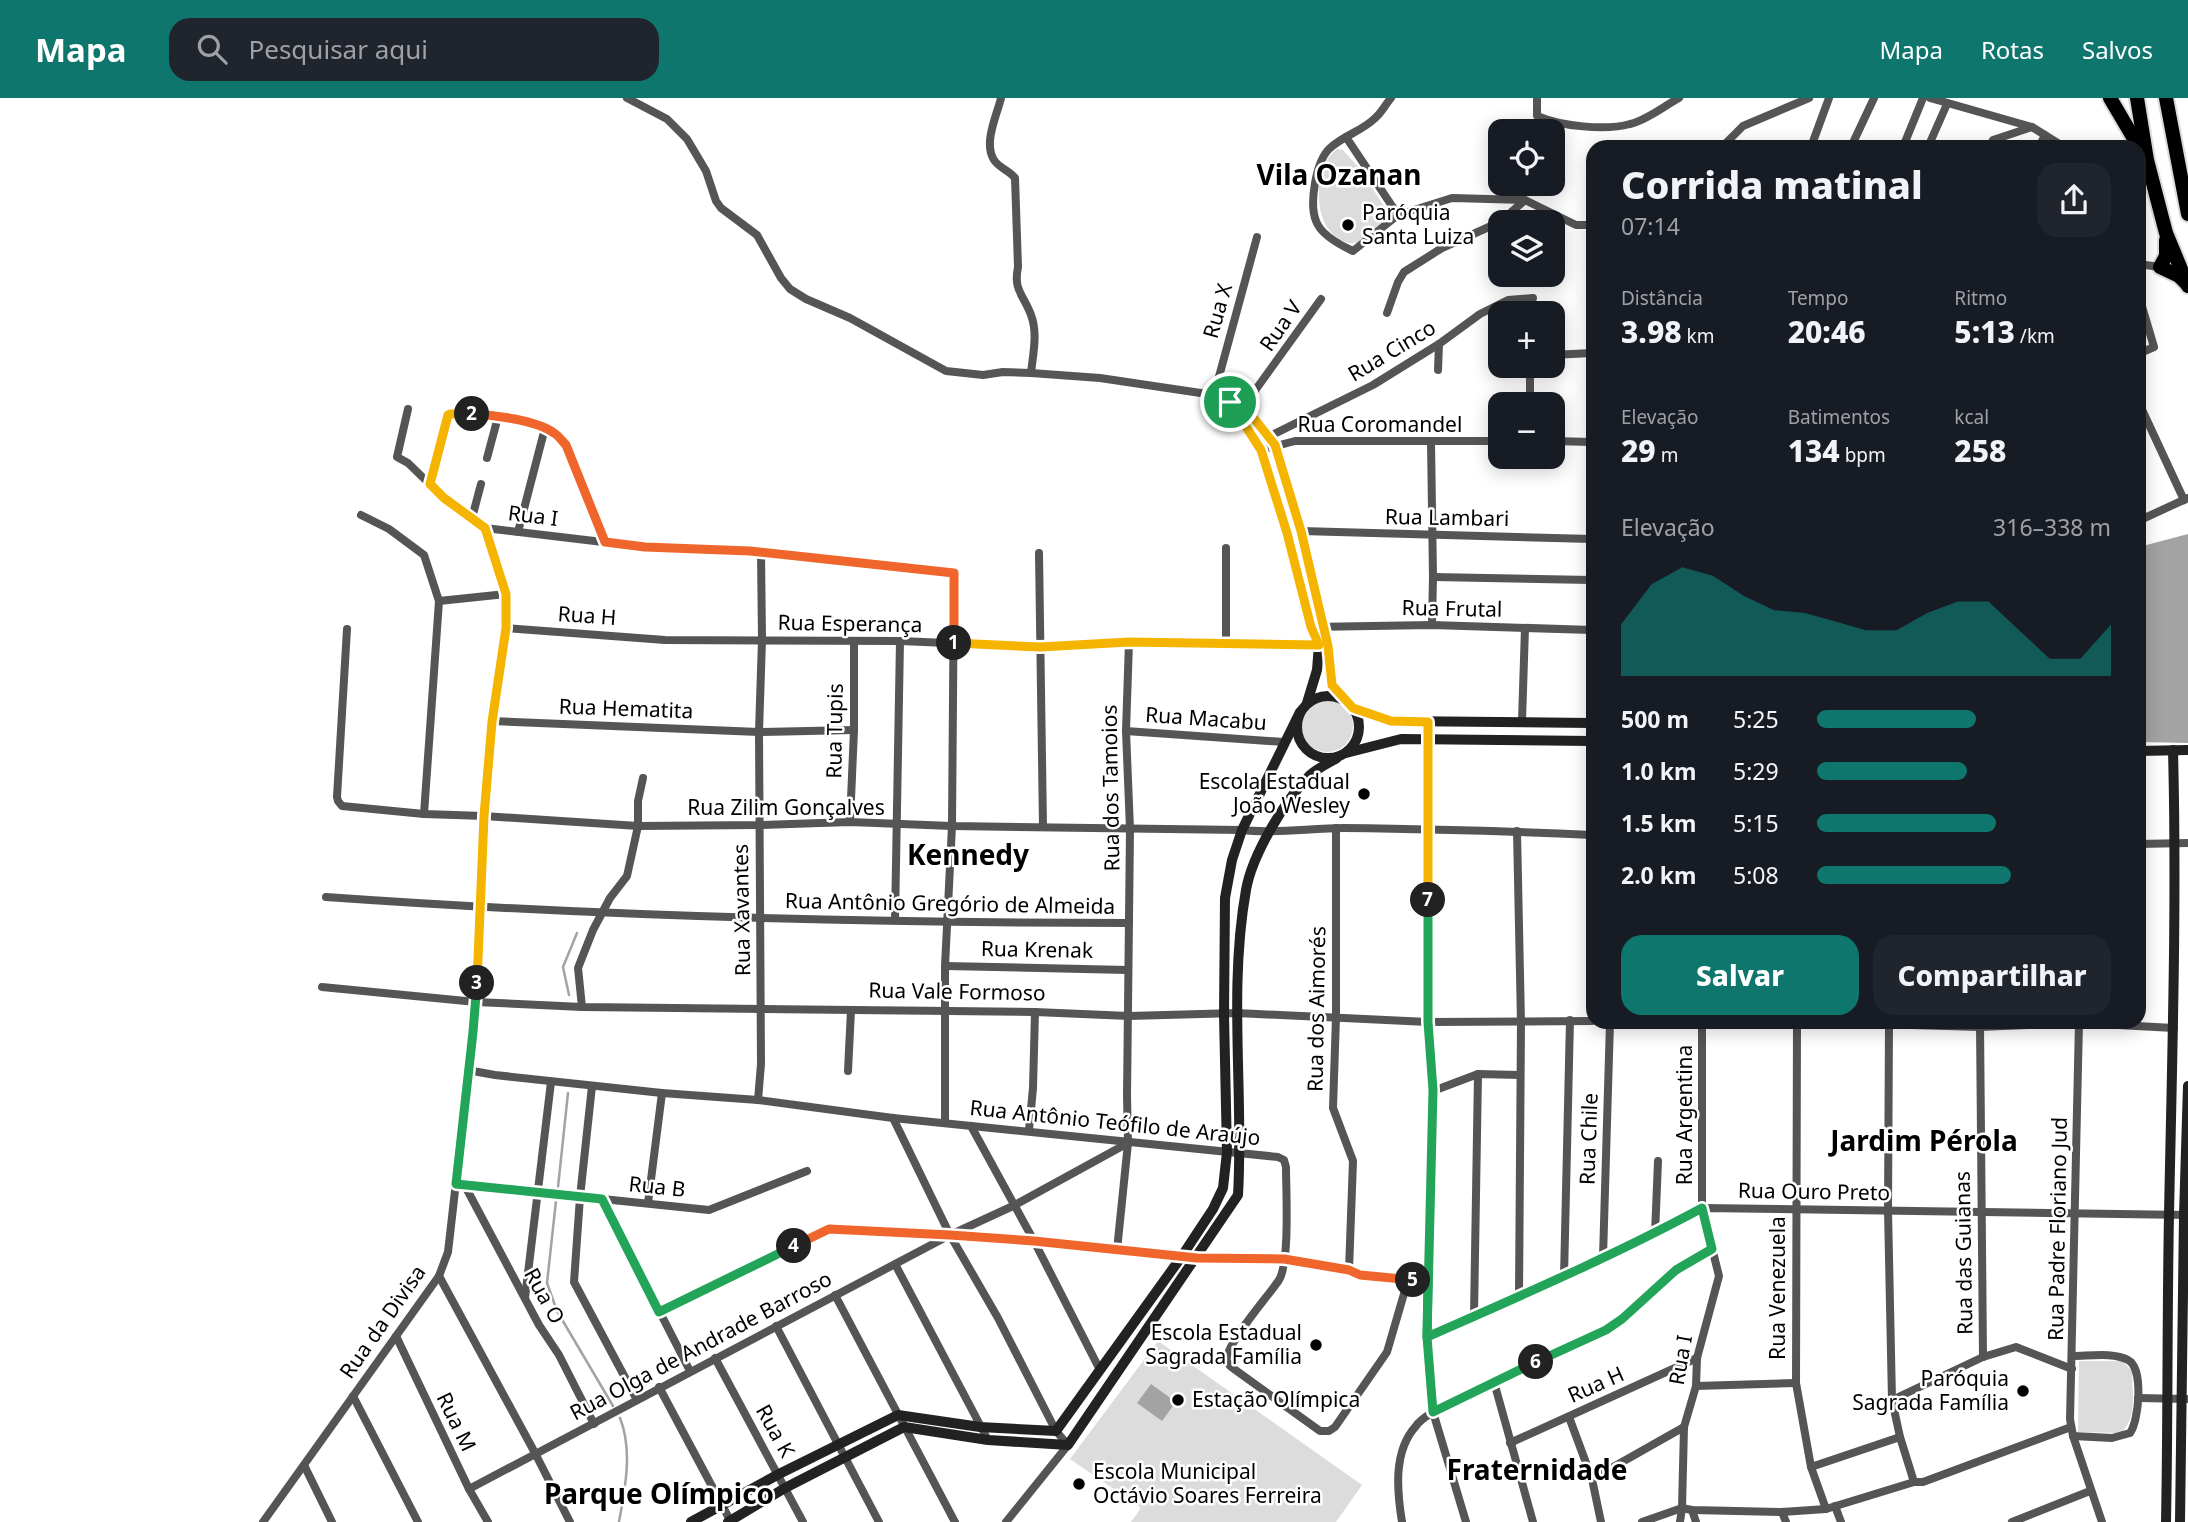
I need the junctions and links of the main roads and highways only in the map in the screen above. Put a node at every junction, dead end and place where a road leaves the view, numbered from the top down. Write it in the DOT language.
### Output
graph roads {
  1 [pos="2110,98"];
  2 [pos="2137,98"];
  3 [pos="2166,98"];
  4 [pos="2135,140"];
  5 [pos="2144,140"];
  6 [pos="2146,154"];
  7 [pos="2147,160"];
  8 [pos="2157,197"];
  9 [pos="2186,197"];
  10 [pos="2188,214"];
  11 [pos="2165,233"];
  12 [pos="2188,285"];
  1 -- 4 [label="highway"];
  2 -- 5 [label="highway"];
  3 -- 9 [label="highway"];
  6 -- 7 [label="highway"];
  7 -- 8 [label="highway"];
  8 -- 9 [label="highway"];
  8 -- 11 [label="highway"];
  9 -- 10 [label="highway"];
  11 -- 12 [label="highway"];
  11 -- 12 [label="highway"];
}
